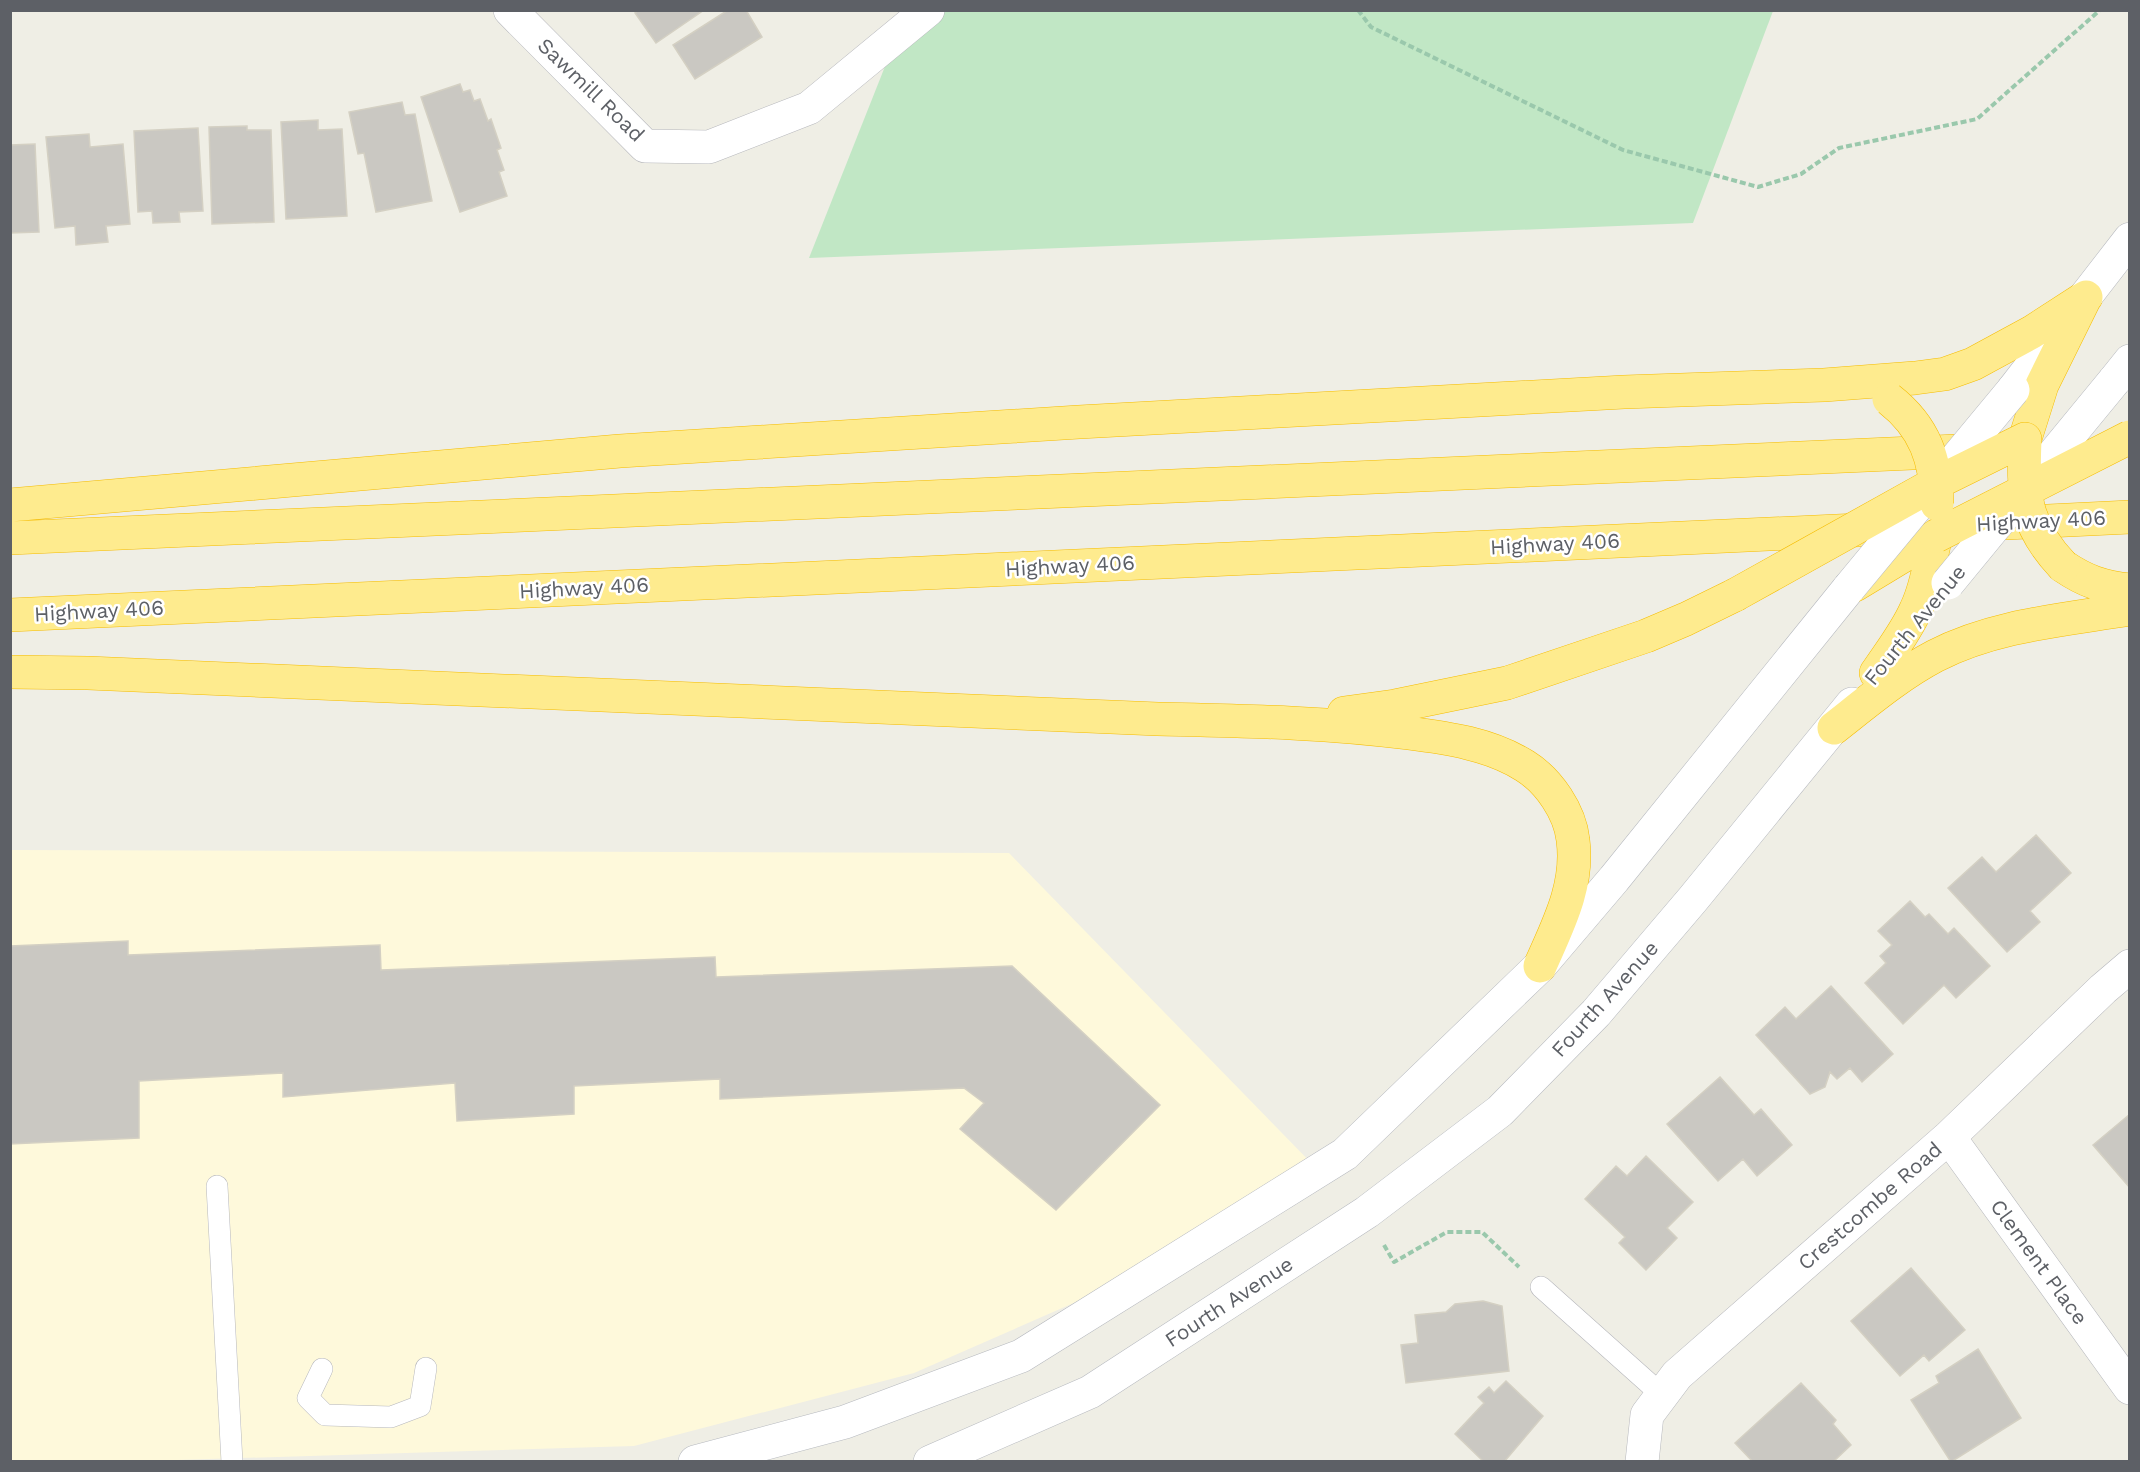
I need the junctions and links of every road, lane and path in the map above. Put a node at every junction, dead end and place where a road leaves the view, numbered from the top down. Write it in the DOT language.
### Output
graph roads {
  1 [pos="510,10"];
  2 [pos="928,10"];
  3 [pos="1358,10"];
  4 [pos="2100,10"];
  5 [pos="2130,239"];
  6 [pos="2086,297"];
  7 [pos="2122,371"];
  8 [pos="1824,385"];
  9 [pos="2028,387"];
  10 [pos="2130,437"];
  11 [pos="2025,439"];
  12 [pos="2130,442"];
  13 [pos="1936,483"];
  14 [pos="2024,491"];
  15 [pos="10,505"];
  16 [pos="2130,517"];
  17 [pos="1936,536"];
  18 [pos="10,538"];
  19 [pos="1937,579"];
  20 [pos="1849,588"];
  21 [pos="2130,590"];
  22 [pos="2130,609"];
  23 [pos="10,615"];
  24 [pos="10,672"];
  25 [pos="1280,721"];
  26 [pos="1834,728"];
  27 [pos="1540,966"];
  28 [pos="2130,966"];
  29 [pos="1949,1137"];
  30 [pos="217,1186"];
  31 [pos="1367,1212"];
  32 [pos="1541,1287"];
  33 [pos="426,1368"];
  34 [pos="322,1369"];
  35 [pos="2130,1388"];
  36 [pos="1662,1395"];
  37 [pos="232,1461"];
  38 [pos="695,1461"];
  39 [pos="930,1461"];
  40 [pos="1642,1461"];
  1 -- 2 [label="main road, Sawmill Road"];
  3 -- 4 [label="path"];
  5 -- 6 [label="main road"];
  6 -- 8 [label="highway"];
  6 -- 9 [label="main road"];
  7 -- 11 [label="highway, bridge"];
  7 -- 14 [label="main road, Fourth Avenue, bridge"];
  8 -- 13 [label="highway, bridge"];
  8 -- 15 [label="highway"];
  9 -- 11 [label="highway"];
  9 -- 13 [label="main road, bridge"];
  10 -- 14 [label="highway, bridge"];
  11 -- 13 [label="highway, bridge"];
  11 -- 14 [label="highway, bridge"];
  12 -- 18 [label="highway"];
  13 -- 17 [label="highway, bridge"];
  13 -- 20 [label="main road, bridge"];
  13 -- 25 [label="highway, bridge"];
  14 -- 17 [label="highway, bridge"];
  14 -- 19 [label="main road, Fourth Avenue, bridge"];
  14 -- 21 [label="highway, bridge"];
  16 -- 23 [label="highway, Highway 406"];
  17 -- 19 [label="highway"];
  17 -- 20 [label="highway, bridge"];
  19 -- 26 [label="main road, Fourth Avenue"];
  20 -- 27 [label="main road"];
  22 -- 26 [label="highway"];
  24 -- 25 [label="highway"];
  25 -- 27 [label="highway"];
  26 -- 31 [label="main road, Fourth Avenue"];
  27 -- 38 [label="main road"];
  28 -- 29 [label="main road, Crestcombe Road"];
  29 -- 35 [label="main road, Clement Place"];
  29 -- 36 [label="main road, Crestcombe Road"];
  30 -- 37 [label="lane"];
  31 -- 32 [label="path"];
  31 -- 39 [label="main road, Fourth Avenue"];
  32 -- 36 [label="lane"];
  33 -- 34 [label="lane"];
  36 -- 40 [label="main road, Crestcombe Road"];
}
